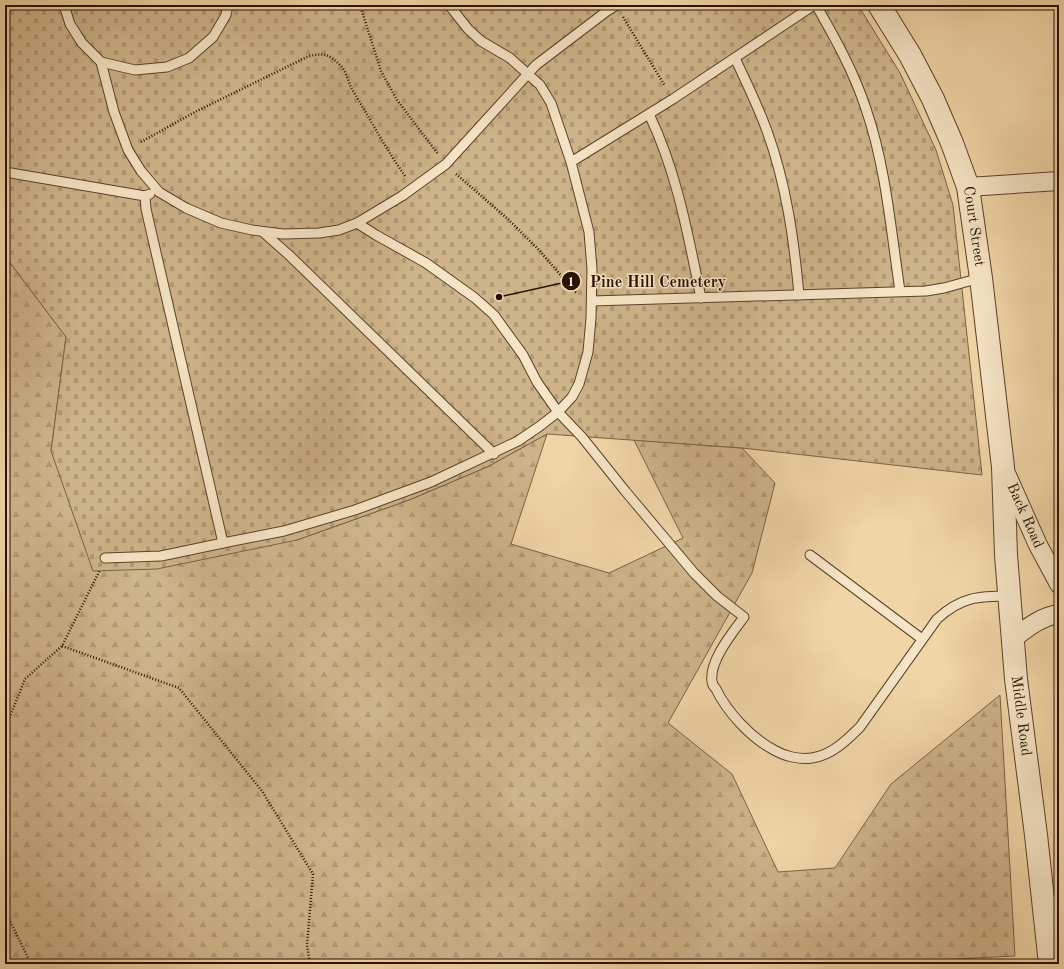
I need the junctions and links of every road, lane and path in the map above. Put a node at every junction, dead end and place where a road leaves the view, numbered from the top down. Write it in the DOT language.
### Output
graph roads {
  1 [pos="64,5"];
  2 [pos="228,5"];
  3 [pos="449,5"];
  4 [pos="617,5"];
  5 [pos="815,5"];
  6 [pos="879,5"];
  7 [pos="735,58"];
  8 [pos="100,62"];
  9 [pos="528,74"];
  10 [pos="673,99"];
  11 [pos="649,114"];
  12 [pos="128,150"];
  13 [pos="572,162"];
  14 [pos="5,172"];
  15 [pos="1059,182"];
  16 [pos="968,187"];
  17 [pos="413,188"];
  18 [pos="159,192"];
  19 [pos="145,196"];
  20 [pos="357,223"];
  21 [pos="263,232"];
  22 [pos="981,278"];
  23 [pos="900,291"];
  24 [pos="800,295"];
  25 [pos="700,298"];
  26 [pos="592,302"];
  27 [pos="558,412"];
  28 [pos="494,454"];
  29 [pos="1004,467"];
  30 [pos="223,543"];
  31 [pos="810,555"];
  32 [pos="105,558"];
  33 [pos="1059,584"];
  34 [pos="1010,596"];
  35 [pos="1059,614"];
  36 [pos="1014,638"];
  37 [pos="922,639"];
  38 [pos="62,646"];
  39 [pos="5,729"];
  40 [pos="5,911"];
  41 [pos="31,964"];
  42 [pos="310,964"];
  43 [pos="1050,964"];
  1 -- 8 [label="lane"];
  2 -- 8 [label="lane"];
  3 -- 9 [label="lane"];
  4 -- 9 [label="lane"];
  4 -- 10 [label="path"];
  5 -- 7 [label="lane"];
  5 -- 23 [label="lane"];
  6 -- 16 [label="street, Court Street"];
  7 -- 10 [label="lane"];
  7 -- 24 [label="lane"];
  8 -- 12 [label="lane"];
  9 -- 13 [label="lane"];
  9 -- 17 [label="lane"];
  10 -- 11 [label="lane"];
  11 -- 13 [label="lane"];
  11 -- 25 [label="lane"];
  12 -- 17 [label="path"];
  12 -- 18 [label="lane"];
  13 -- 26 [label="lane"];
  14 -- 19 [label="lane"];
  15 -- 16 [label="street"];
  16 -- 22 [label="street, Court Street"];
  17 -- 20 [label="lane"];
  18 -- 19 [label="lane"];
  18 -- 21 [label="lane"];
  19 -- 30 [label="lane"];
  20 -- 21 [label="lane"];
  20 -- 27 [label="lane"];
  21 -- 28 [label="lane"];
  22 -- 23 [label="lane"];
  22 -- 29 [label="street, Court Street"];
  23 -- 24 [label="lane"];
  24 -- 25 [label="lane"];
  25 -- 26 [label="lane"];
  26 -- 27 [label="lane"];
  27 -- 28 [label="lane"];
  27 -- 37 [label="lane"];
  28 -- 30 [label="lane"];
  29 -- 33 [label="street, Back Road"];
  29 -- 34 [label="street, Middle Road"];
  30 -- 32 [label="lane"];
  31 -- 37 [label="lane"];
  32 -- 38 [label="path"];
  34 -- 36 [label="street, Middle Road"];
  34 -- 37 [label="lane"];
  35 -- 36 [label="street"];
  36 -- 43 [label="street, Middle Road"];
  38 -- 39 [label="path"];
  38 -- 42 [label="path"];
  40 -- 41 [label="path"];
}
